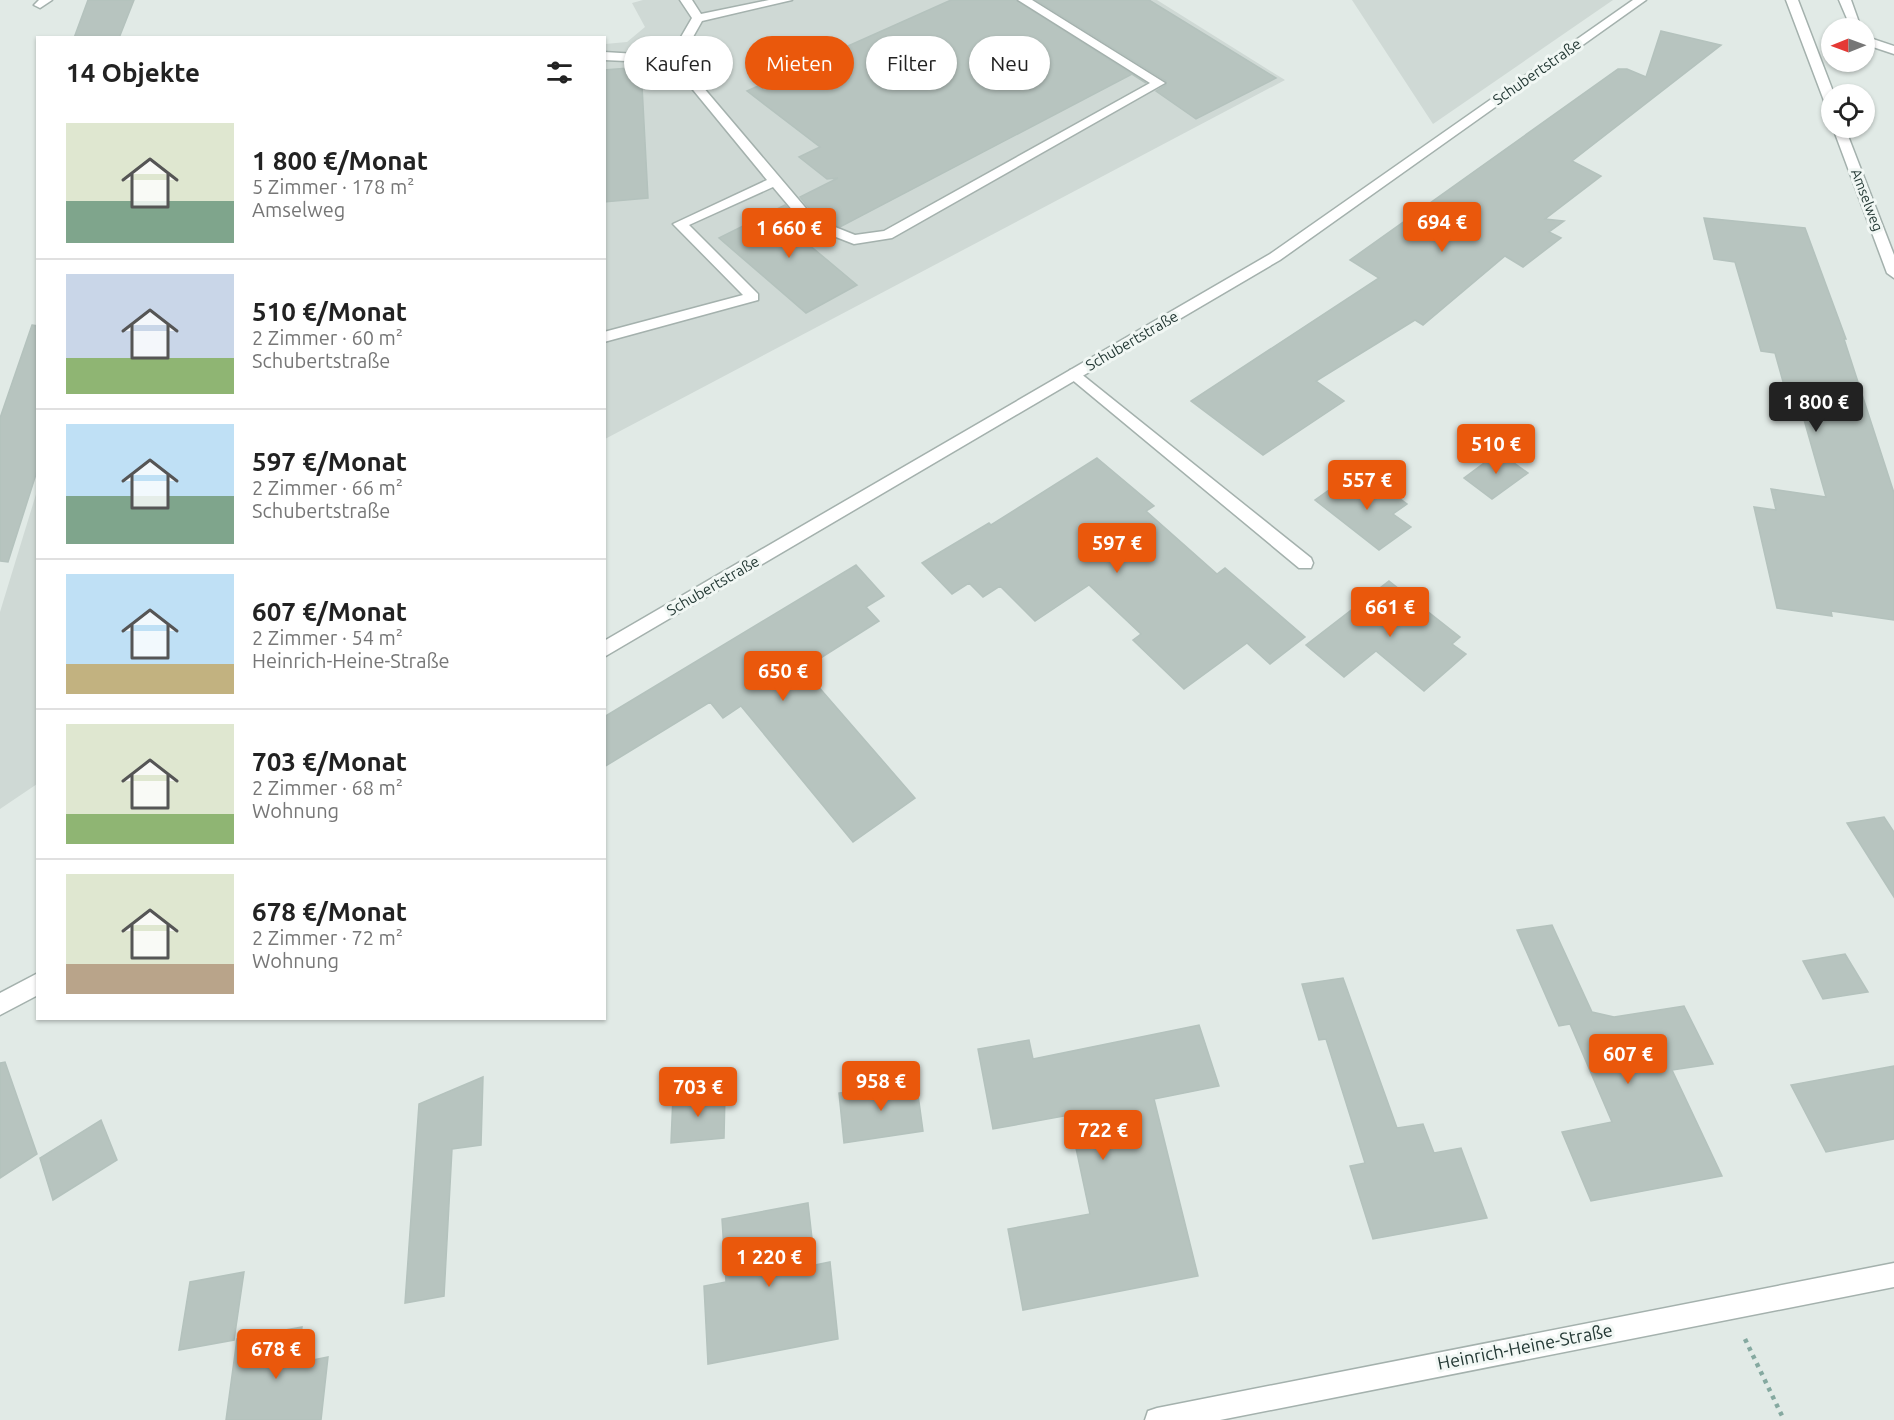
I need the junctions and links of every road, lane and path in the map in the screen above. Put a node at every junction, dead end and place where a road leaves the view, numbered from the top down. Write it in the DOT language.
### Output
graph roads {
  1 [pos="686,0"];
  2 [pos="786,0"];
  3 [pos="1024,0"];
  4 [pos="1640,0"];
  5 [pos="1792,0"];
  6 [pos="1845,0"];
  7 [pos="698,18"];
  8 [pos="1852,18"];
  9 [pos="688,36"];
  10 [pos="1875,45"];
  11 [pos="1894,50"];
  12 [pos="606,56"];
  13 [pos="624,57"];
  14 [pos="1824,84"];
  15 [pos="699,90"];
  16 [pos="1843,138"];
  17 [pos="775,181"];
  18 [pos="1894,273"];
  19 [pos="606,336"];
  20 [pos="1075,374"];
  21 [pos="1305,563"];
  22 [pos="606,649"];
  23 [pos="36,984"];
  24 [pos="0,1005"];
  25 [pos="1894,1275"];
  26 [pos="1730,1307"];
  27 [pos="1156,1420"];
  28 [pos="1784,1420"];
  1 -- 7 [label="street"];
  2 -- 7 [label="street"];
  3 -- 17 [label="street"];
  4 -- 20 [label="street, Schubertstraße"];
  5 -- 14 [label="street"];
  6 -- 8 [label="street"];
  7 -- 9 [label="street"];
  10 -- 11 [label="street"];
  12 -- 13 [label="street"];
  15 -- 17 [label="street"];
  16 -- 18 [label="street, Amselweg"];
  17 -- 19 [label="street"];
  20 -- 21 [label="street"];
  20 -- 22 [label="street, Schubertstraße"];
  23 -- 24 [label="street"];
  25 -- 26 [label="street, Heinrich-Heine-Straße"];
  26 -- 27 [label="street, Heinrich-Heine-Straße"];
  26 -- 28 [label="path"];
}
